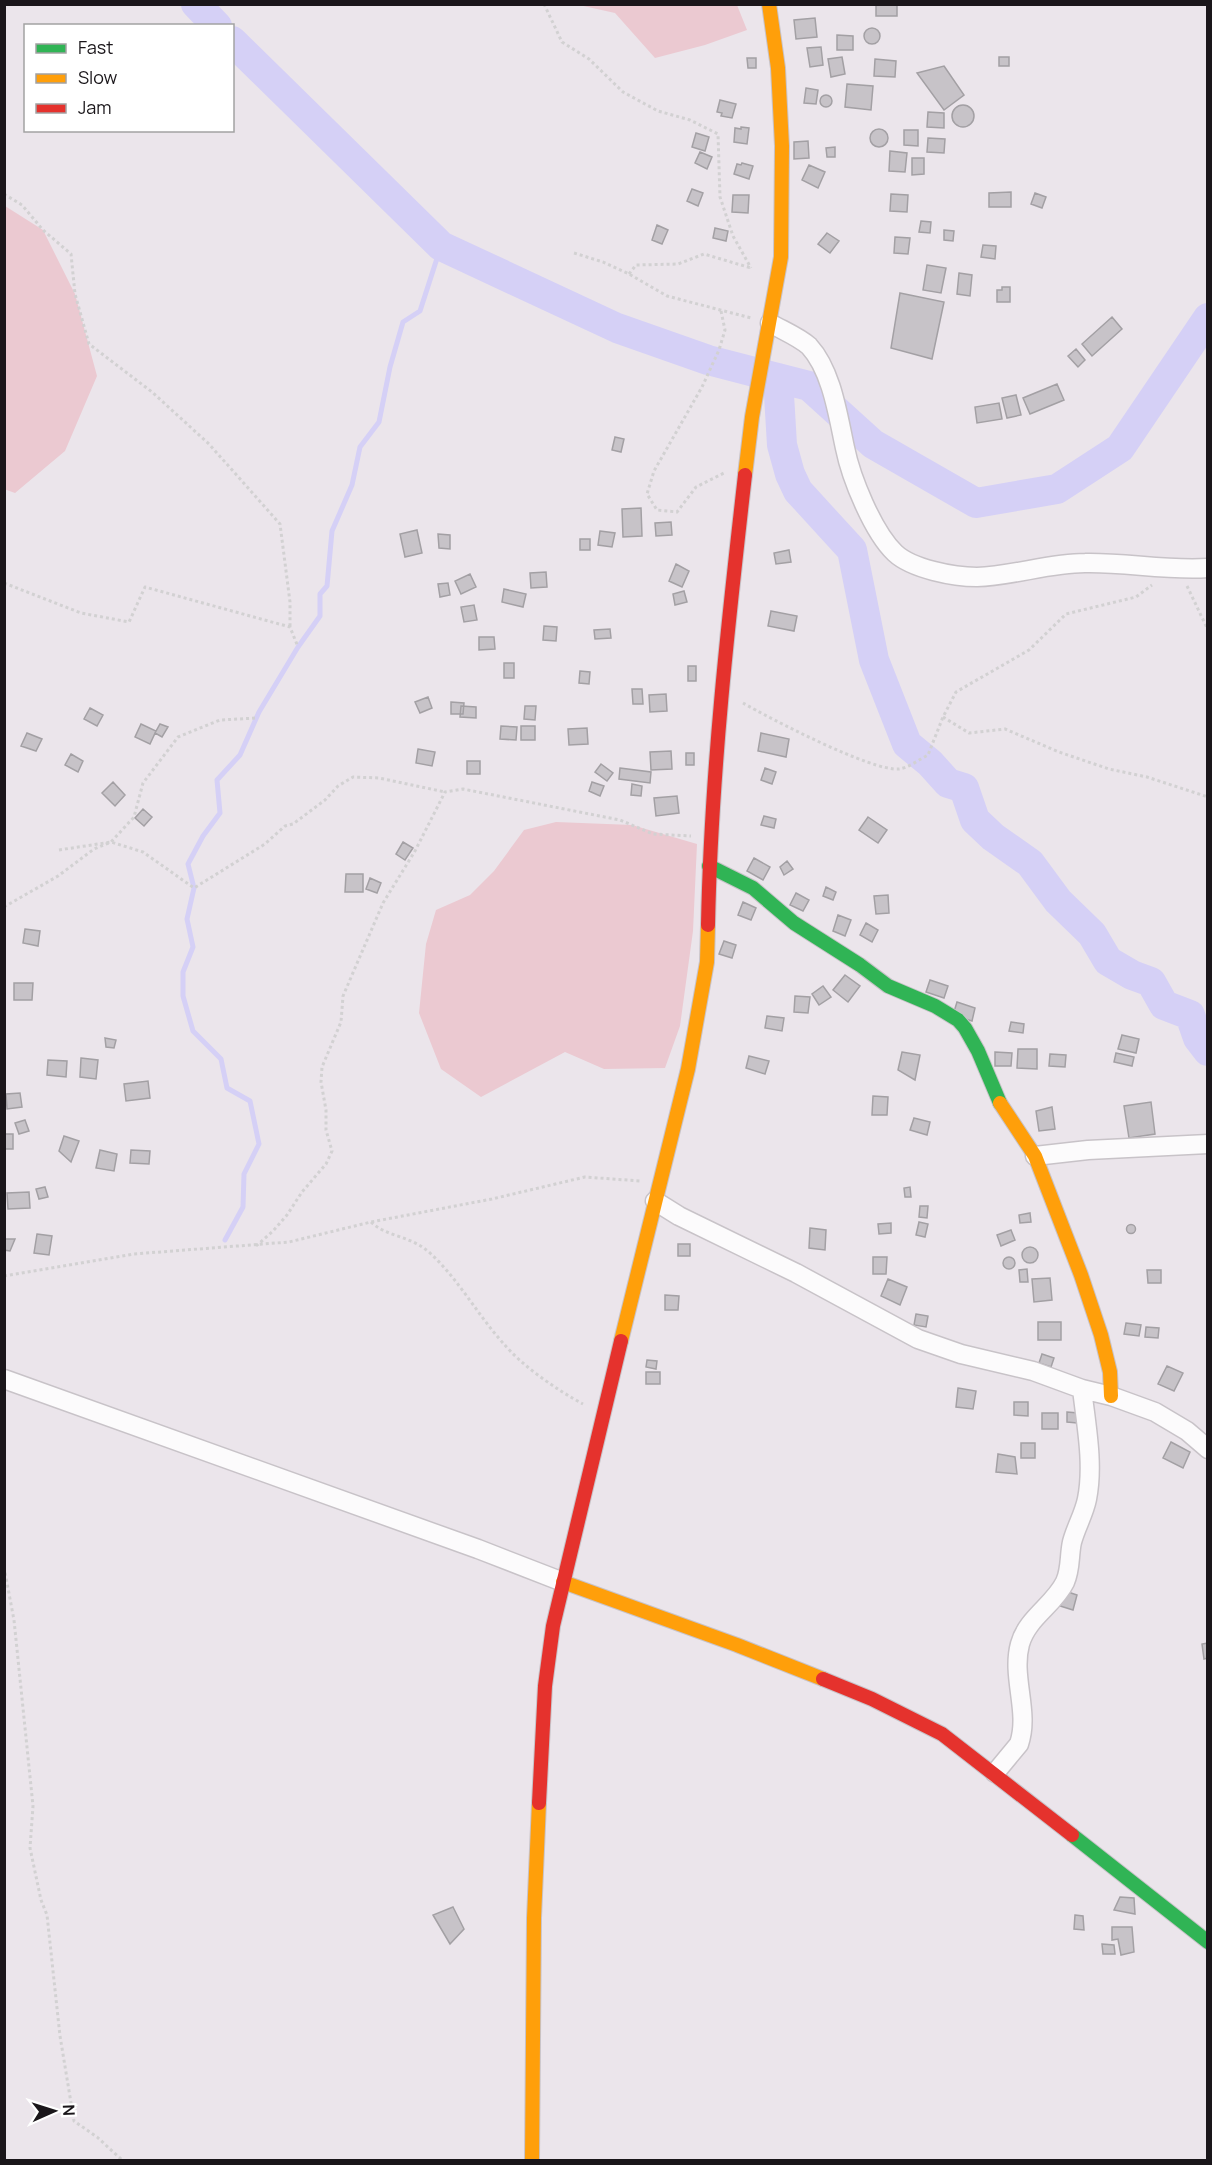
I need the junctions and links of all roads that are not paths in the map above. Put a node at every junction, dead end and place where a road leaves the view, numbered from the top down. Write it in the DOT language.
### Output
graph roads {
  1 [pos="769,4"];
  2 [pos="769,330"];
  3 [pos="1208,568"];
  4 [pos="709,866"];
  5 [pos="1208,1144"];
  6 [pos="1035,1156"];
  7 [pos="655,1201"];
  8 [pos="4,1379"];
  9 [pos="1083,1389"];
  10 [pos="1111,1396"];
  11 [pos="1208,1449"];
  12 [pos="563,1582"];
  13 [pos="995,1773"];
  14 [pos="1208,1942"];
  15 [pos="532,2160"];
  1 -- 2 [label="street"];
  2 -- 3 [label="street"];
  2 -- 4 [label="street"];
  4 -- 6 [label="street"];
  4 -- 7 [label="street"];
  5 -- 6 [label="street"];
  6 -- 10 [label="street"];
  7 -- 9 [label="street"];
  7 -- 12 [label="street"];
  8 -- 12 [label="street"];
  9 -- 10 [label="street"];
  9 -- 13 [label="street"];
  10 -- 11 [label="street"];
  12 -- 13 [label="street"];
  12 -- 15 [label="street"];
  13 -- 14 [label="street"];
}
